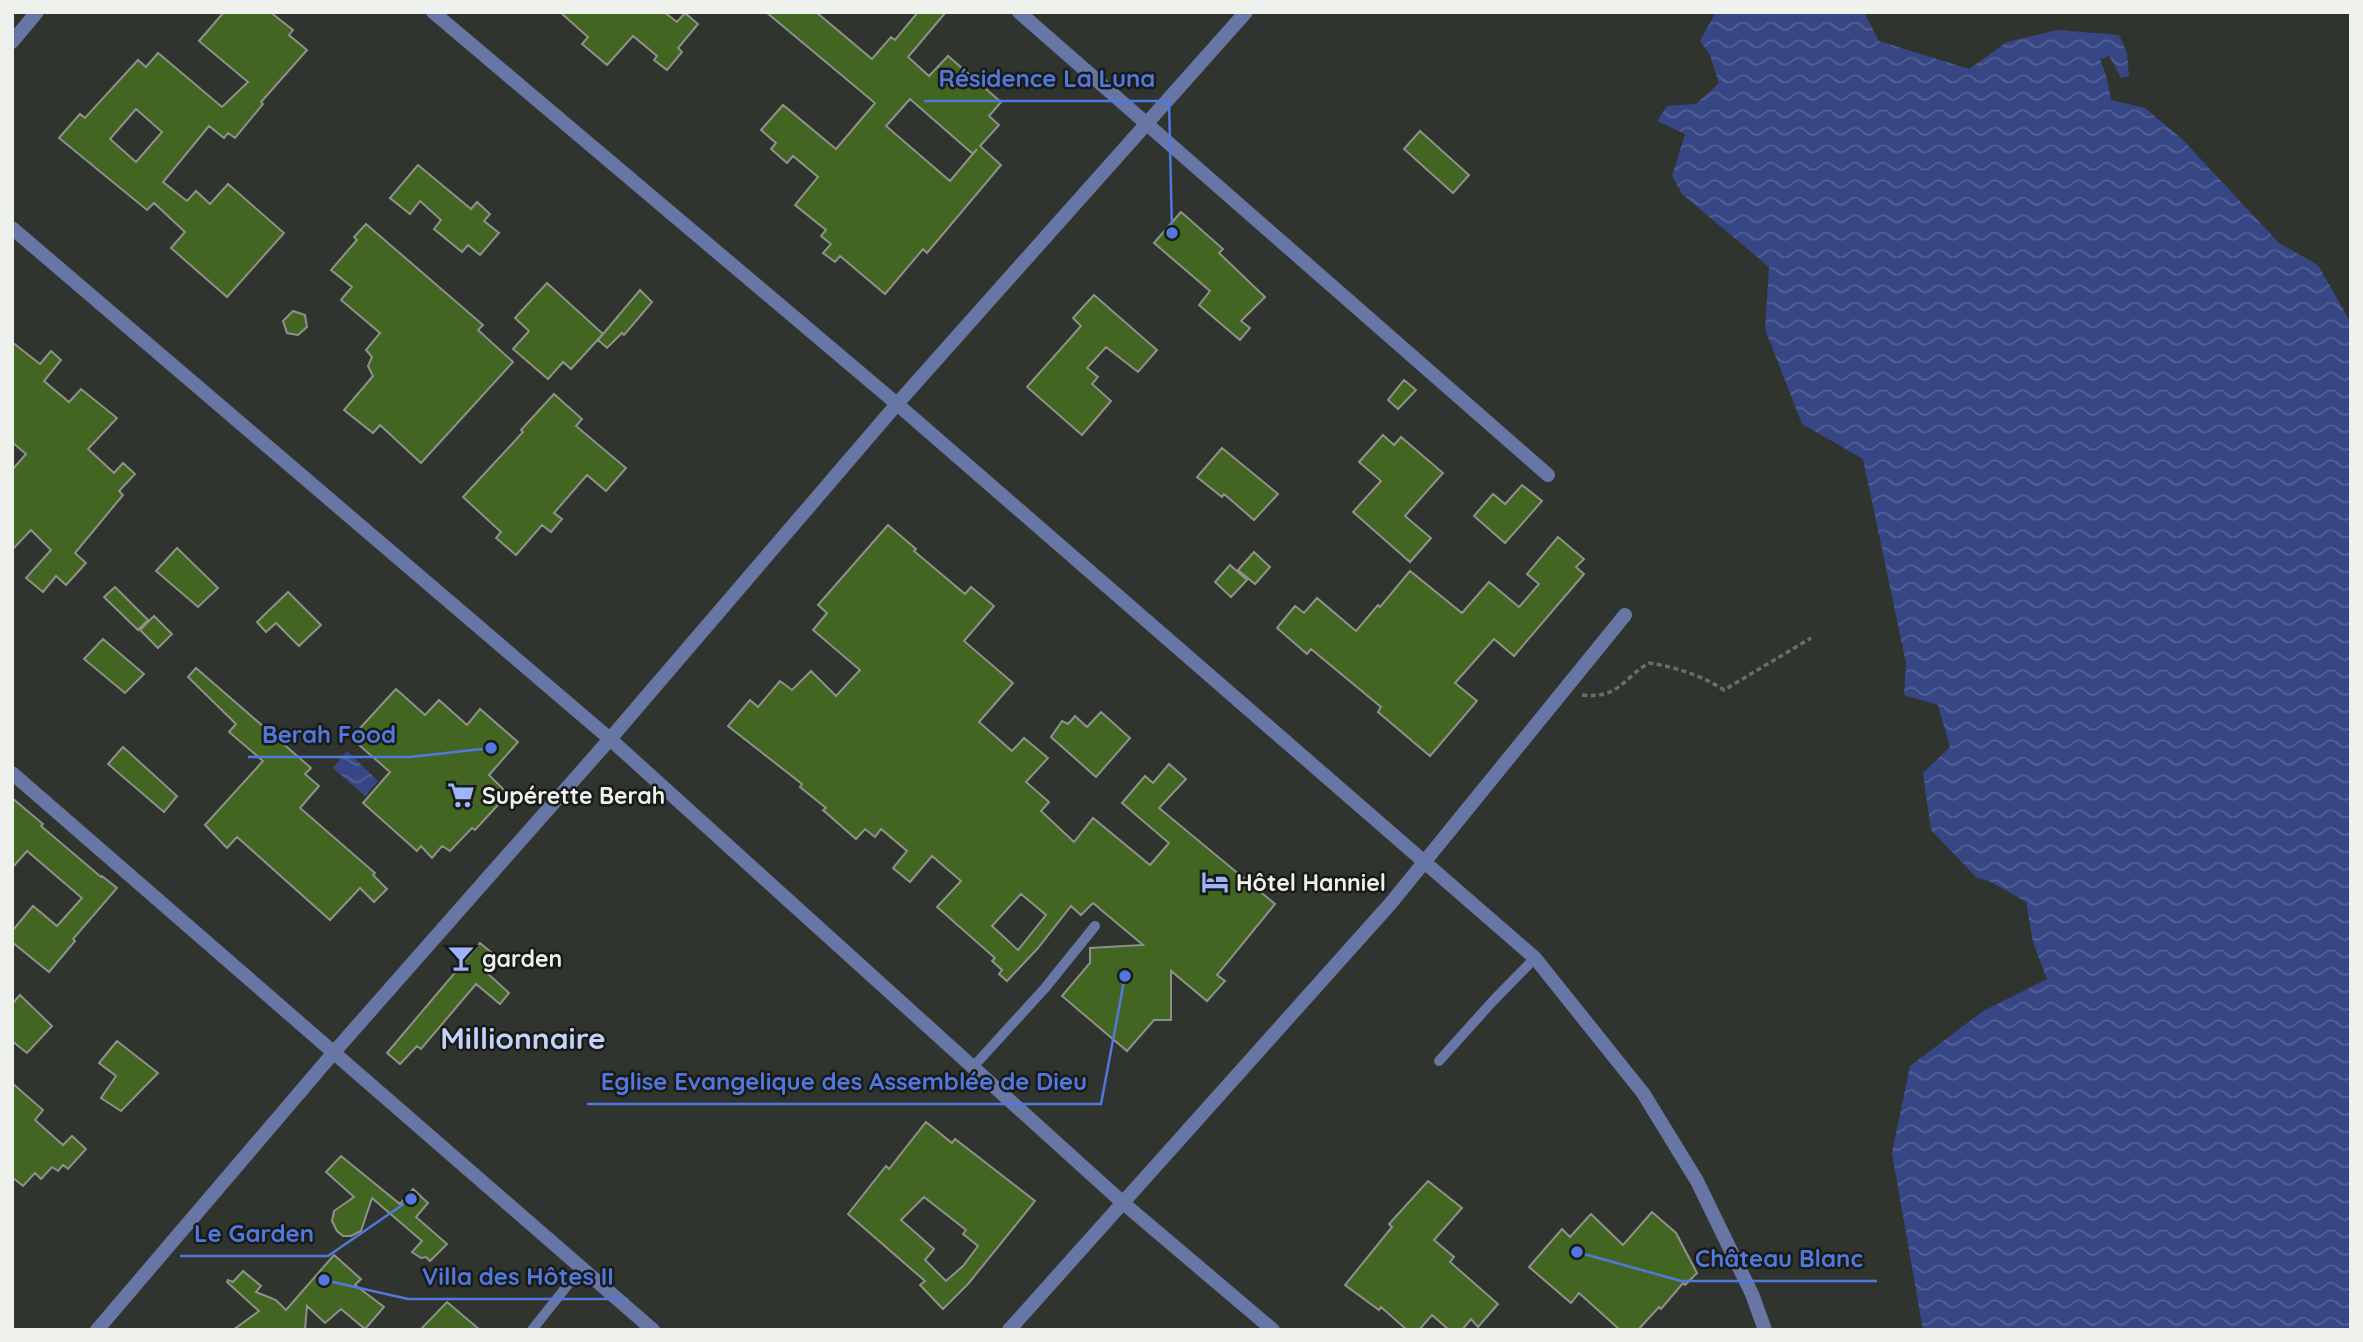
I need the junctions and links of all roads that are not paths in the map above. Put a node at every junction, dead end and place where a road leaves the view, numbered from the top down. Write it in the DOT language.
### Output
graph roads {
  1 [pos="37,12"];
  2 [pos="433,12"];
  3 [pos="1018,12"];
  4 [pos="1246,12"];
  5 [pos="12,42"];
  6 [pos="1148,124"];
  7 [pos="12,228"];
  8 [pos="897,404"];
  9 [pos="1548,475"];
  10 [pos="1625,615"];
  11 [pos="610,739"];
  12 [pos="12,773"];
  13 [pos="1425,860"];
  14 [pos="1095,926"];
  15 [pos="1535,958"];
  16 [pos="335,1051"];
  17 [pos="1439,1060"];
  18 [pos="973,1067"];
  19 [pos="1122,1202"];
  20 [pos="582,1267"];
  21 [pos="97,1330"];
  22 [pos="531,1330"];
  23 [pos="653,1330"];
  24 [pos="1009,1330"];
  25 [pos="1273,1330"];
  26 [pos="1765,1330"];
  1 -- 5 [label="street"];
  2 -- 8 [label="street"];
  3 -- 6 [label="street"];
  4 -- 6 [label="street"];
  6 -- 8 [label="street"];
  6 -- 9 [label="street"];
  7 -- 11 [label="street"];
  8 -- 11 [label="street"];
  8 -- 13 [label="street"];
  10 -- 13 [label="street"];
  11 -- 16 [label="street"];
  11 -- 18 [label="street"];
  12 -- 16 [label="street"];
  13 -- 15 [label="street"];
  13 -- 19 [label="street"];
  14 -- 18 [label="lane"];
  15 -- 17 [label="lane"];
  15 -- 26 [label="street"];
  16 -- 20 [label="street"];
  16 -- 21 [label="street"];
  18 -- 19 [label="street"];
  19 -- 24 [label="street"];
  19 -- 25 [label="street"];
  20 -- 22 [label="lane"];
  20 -- 23 [label="street"];
}
